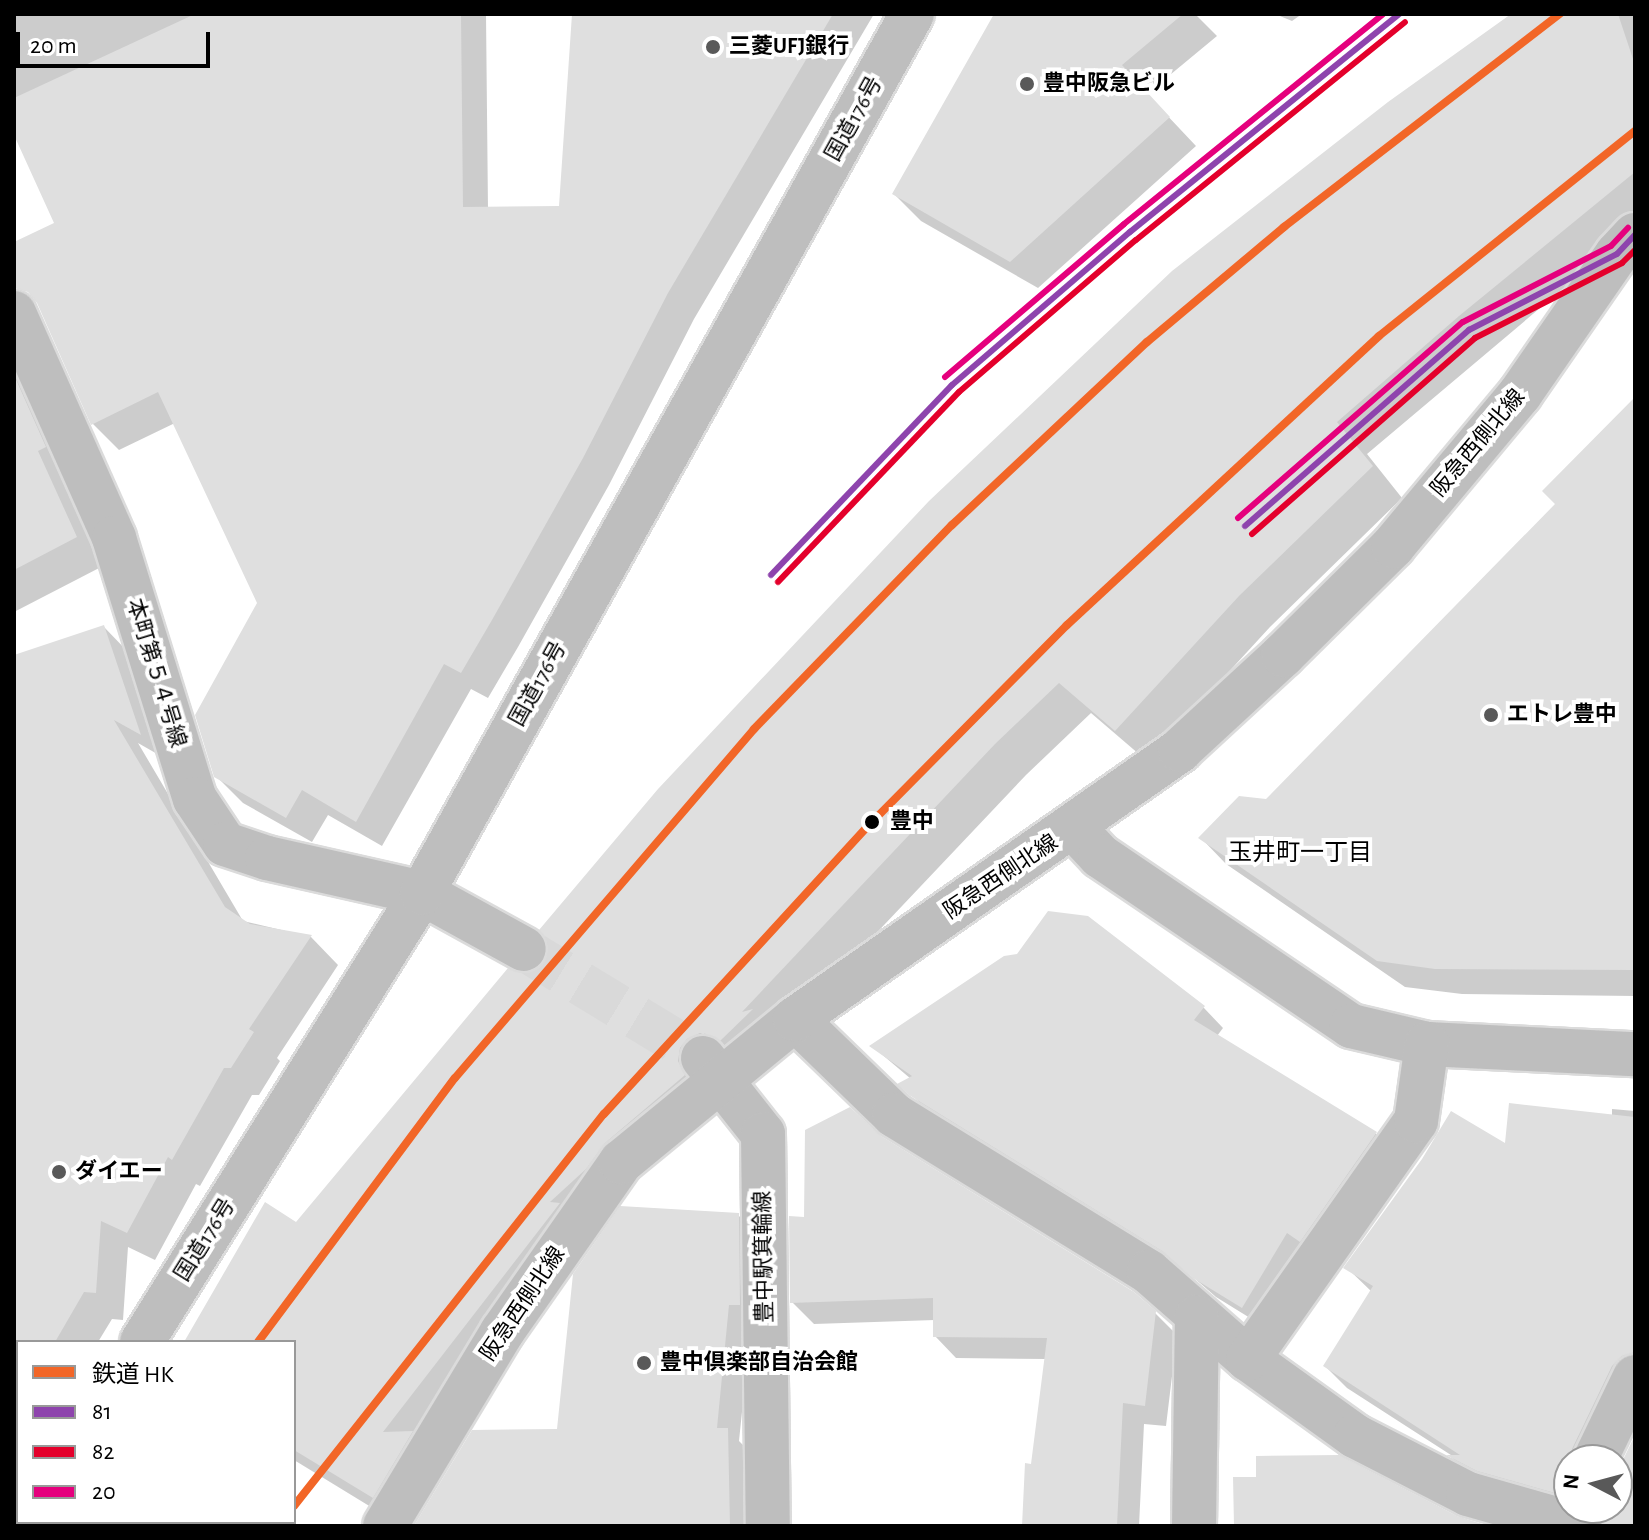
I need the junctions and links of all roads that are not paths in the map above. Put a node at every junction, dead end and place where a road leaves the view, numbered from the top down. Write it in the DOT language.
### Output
graph roads {
  1 [pos="912,14"];
  2 [pos="1635,235"];
  3 [pos="14,313"];
  4 [pos="1073,827"];
  5 [pos="422,893"];
  6 [pos="524,949"];
  7 [pos="795,1019"];
  8 [pos="1427,1044"];
  9 [pos="1635,1054"];
  10 [pos="712,1069"];
  11 [pos="1197,1317"];
  12 [pos="143,1340"];
  13 [pos="1248,1359"];
  14 [pos="1635,1377"];
  15 [pos="1603,1444"];
  16 [pos="1553,1513"];
  17 [pos="385,1526"];
  18 [pos="768,1526"];
  19 [pos="1194,1526"];
  1 -- 5 [label="main road, 国道176号"];
  2 -- 4 [label="main road, 阪急西側北線"];
  3 -- 5 [label="main road, 本町第５４号線"];
  4 -- 7 [label="main road, 阪急西側北線"];
  4 -- 8 [label="main road"];
  5 -- 6 [label="main road"];
  5 -- 12 [label="main road, 国道176号"];
  7 -- 10 [label="main road, 阪急西側北線"];
  7 -- 11 [label="main road"];
  8 -- 9 [label="main road"];
  8 -- 13 [label="main road"];
  10 -- 17 [label="main road, 阪急西側北線"];
  10 -- 18 [label="main road, 豊中駅箕輪線"];
  11 -- 13 [label="main road"];
  11 -- 19 [label="main road"];
  13 -- 16 [label="main road"];
  14 -- 15 [label="main road"];
}
